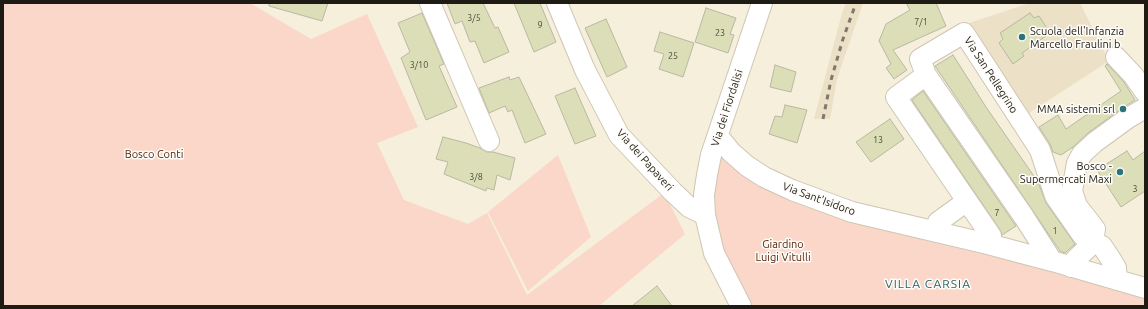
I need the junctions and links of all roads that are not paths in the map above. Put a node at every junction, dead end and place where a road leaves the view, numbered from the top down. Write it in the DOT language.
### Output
graph roads {
  1 [pos="430,3"];
  2 [pos="557,3"];
  3 [pos="762,3"];
  4 [pos="1116,57"];
  5 [pos="926,75"];
  6 [pos="1145,92"];
  7 [pos="1145,108"];
  8 [pos="718,136"];
  9 [pos="489,141"];
  10 [pos="967,201"];
  11 [pos="705,215"];
  12 [pos="936,232"];
  13 [pos="1093,243"];
  14 [pos="988,244"];
  15 [pos="1052,261"];
  16 [pos="1071,267"];
  17 [pos="1117,280"];
  18 [pos="1145,288"];
  19 [pos="741,306"];
  1 -- 9 [label="street"];
  2 -- 11 [label="street, Via dei Papaveri"];
  3 -- 8 [label="street, Via dei Fiordalisi"];
  4 -- 6 [label="street"];
  5 -- 10 [label="street"];
  5 -- 13 [label="street, Via San Pellegrino"];
  5 -- 15 [label="street, Via San Pellegrino"];
  7 -- 13 [label="street"];
  8 -- 11 [label="street, Via dei Fiordalisi"];
  8 -- 12 [label="street, Via Sant'Isidoro"];
  10 -- 12 [label="street"];
  10 -- 14 [label="street"];
  11 -- 19 [label="street"];
  12 -- 14 [label="street, Via Sant'Isidoro"];
  13 -- 16 [label="street"];
  13 -- 17 [label="street"];
  14 -- 15 [label="street, Via Sant'Isidoro"];
  15 -- 16 [label="street, Via Sant'Isidoro"];
  16 -- 17 [label="street, Via Sant'Isidoro"];
  17 -- 18 [label="street, Via Sant'Isidoro"];
}
